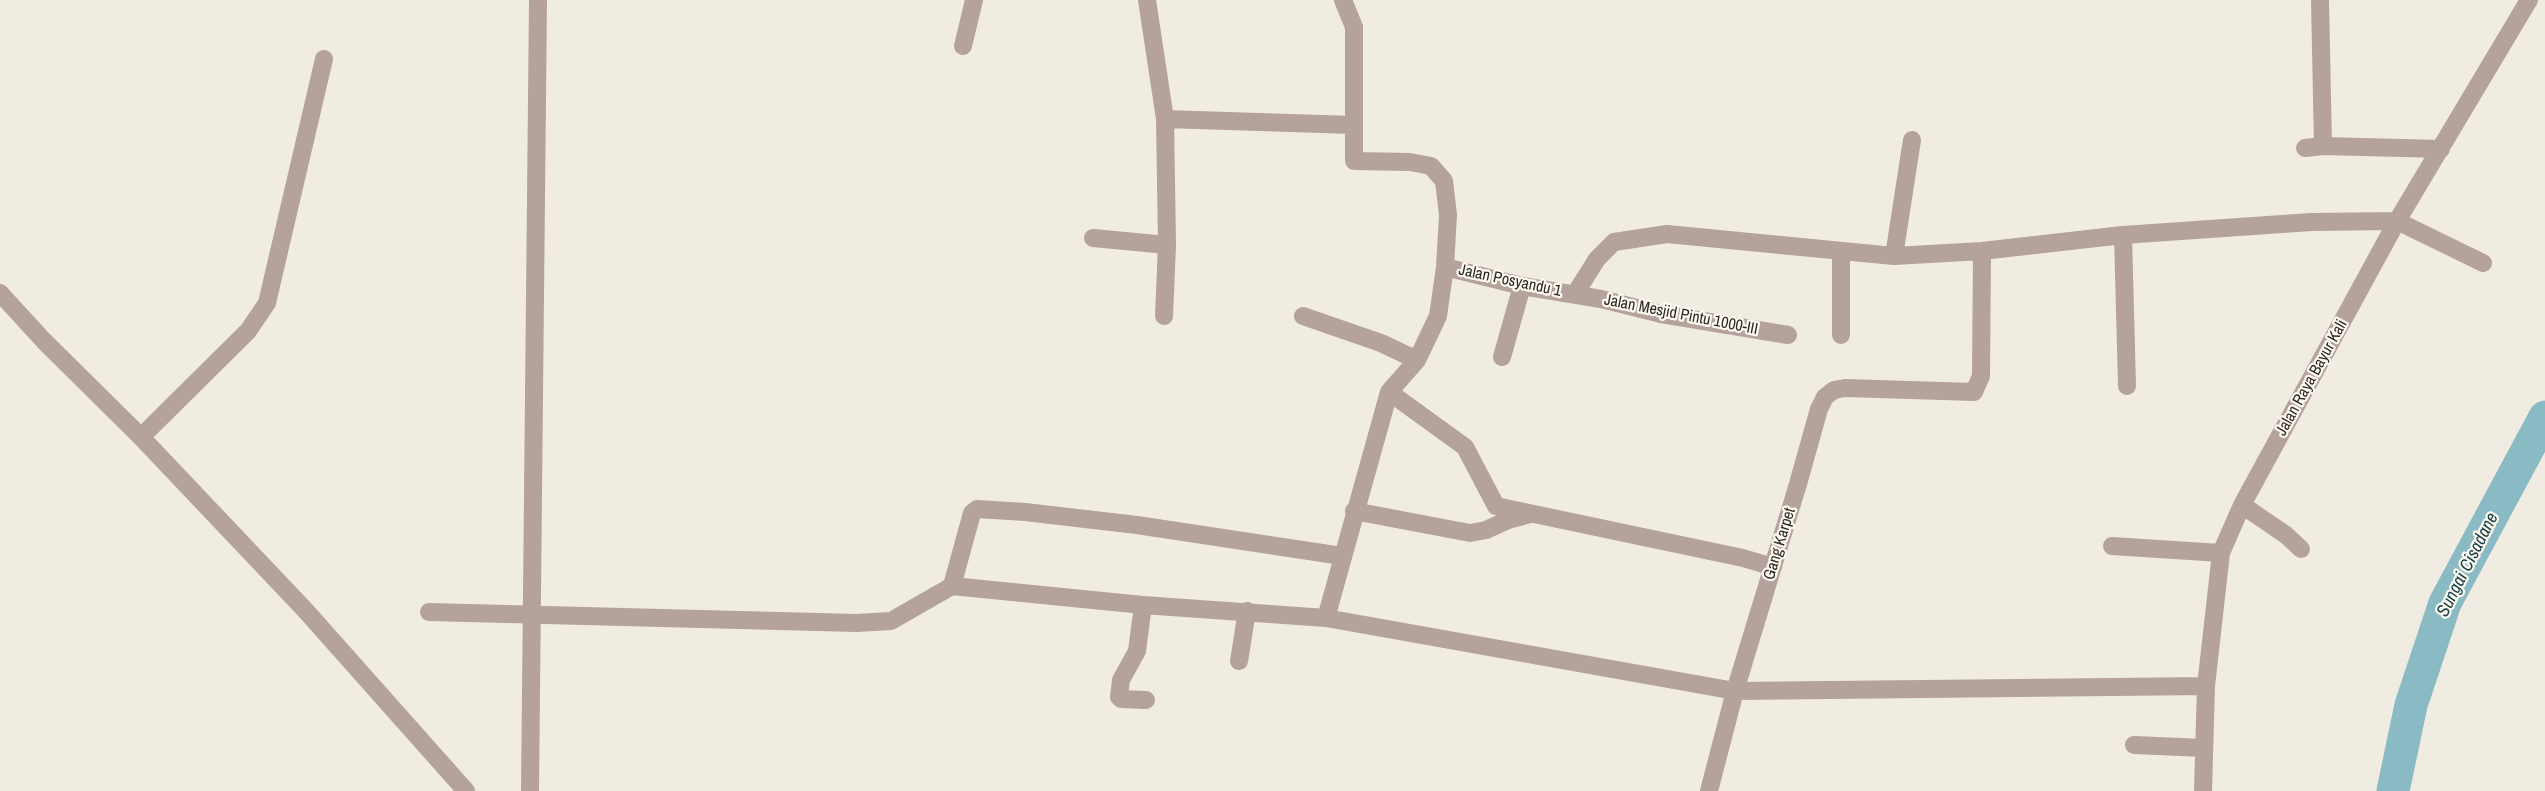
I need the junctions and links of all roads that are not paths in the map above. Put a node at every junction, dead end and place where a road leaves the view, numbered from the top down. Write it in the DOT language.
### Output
graph roads {
  1 [pos="538,0"];
  2 [pos="974,0"];
  3 [pos="1147,0"];
  4 [pos="1343,0"];
  5 [pos="2320,0"];
  6 [pos="2529,0"];
  7 [pos="963,46"];
  8 [pos="324,59"];
  9 [pos="1165,119"];
  10 [pos="1353,140"];
  11 [pos="1912,140"];
  12 [pos="2441,150"];
  13 [pos="2397,221"];
  14 [pos="2123,235"];
  15 [pos="1093,238"];
  16 [pos="1167,245"];
  17 [pos="1982,251"];
  18 [pos="1841,253"];
  19 [pos="1894,256"];
  20 [pos="2483,263"];
  21 [pos="1445,267"];
  22 [pos="1522,286"];
  23 [pos="0,293"];
  24 [pos="1575,294"];
  25 [pos="1164,315"];
  26 [pos="1303,315"];
  27 [pos="1788,335"];
  28 [pos="1841,335"];
  29 [pos="1502,357"];
  30 [pos="1417,360"];
  31 [pos="2127,386"];
  32 [pos="1389,392"];
  33 [pos="141,437"];
  34 [pos="2242,505"];
  35 [pos="1354,511"];
  36 [pos="1532,513"];
  37 [pos="2112,546"];
  38 [pos="2301,549"];
  39 [pos="2221,553"];
  40 [pos="1342,556"];
  41 [pos="1773,567"];
  42 [pos="952,586"];
  43 [pos="1143,605"];
  44 [pos="1247,611"];
  45 [pos="429,612"];
  46 [pos="532,614"];
  47 [pos="1326,618"];
  48 [pos="1239,661"];
  49 [pos="2206,686"];
  50 [pos="1735,691"];
  51 [pos="1146,700"];
  52 [pos="2134,745"];
  53 [pos="2204,748"];
  54 [pos="466,791"];
  55 [pos="530,791"];
  56 [pos="1709,791"];
  57 [pos="2203,791"];
  1 -- 46 [label="street"];
  2 -- 7 [label="street"];
  3 -- 9 [label="street"];
  4 -- 10 [label="street"];
  5 -- 12 [label="street"];
  6 -- 12 [label="street, Jalan Raya Bayur Kali"];
  8 -- 33 [label="street"];
  9 -- 10 [label="street"];
  9 -- 16 [label="street"];
  10 -- 21 [label="street"];
  11 -- 19 [label="street"];
  12 -- 13 [label="street, Jalan Raya Bayur Kali"];
  13 -- 14 [label="street"];
  13 -- 20 [label="street"];
  13 -- 34 [label="street, Jalan Raya Bayur Kali"];
  14 -- 17 [label="street"];
  14 -- 31 [label="street"];
  15 -- 16 [label="street"];
  16 -- 25 [label="street"];
  17 -- 19 [label="street"];
  17 -- 41 [label="street, Gang Karpet"];
  18 -- 19 [label="street"];
  18 -- 24 [label="street"];
  18 -- 28 [label="street"];
  21 -- 22 [label="street, Jalan Posyandu 1"];
  21 -- 30 [label="street"];
  22 -- 24 [label="street, Jalan Posyandu 1"];
  22 -- 29 [label="street"];
  23 -- 33 [label="street"];
  24 -- 27 [label="street, Jalan Mesjid Pintu 1000-III"];
  26 -- 30 [label="street"];
  30 -- 32 [label="street"];
  32 -- 35 [label="street"];
  32 -- 36 [label="street"];
  33 -- 54 [label="street"];
  34 -- 38 [label="street"];
  34 -- 39 [label="street, Jalan Raya Bayur Kali"];
  35 -- 36 [label="street"];
  35 -- 40 [label="street"];
  36 -- 41 [label="street"];
  37 -- 39 [label="street"];
  39 -- 49 [label="street, Jalan Raya Bayur Kali"];
  40 -- 42 [label="street"];
  40 -- 47 [label="street"];
  41 -- 50 [label="street, Gang Karpet"];
  42 -- 43 [label="street"];
  42 -- 46 [label="street"];
  43 -- 44 [label="street"];
  43 -- 51 [label="street"];
  44 -- 47 [label="street"];
  44 -- 48 [label="street"];
  45 -- 46 [label="street"];
  46 -- 55 [label="street"];
  47 -- 50 [label="street"];
  49 -- 50 [label="street"];
  49 -- 53 [label="street, Jalan Raya Bayur Kali"];
  50 -- 56 [label="street, Gang Karpet"];
  52 -- 53 [label="street"];
  53 -- 57 [label="street, Jalan Raya Bayur Kali"];
}
